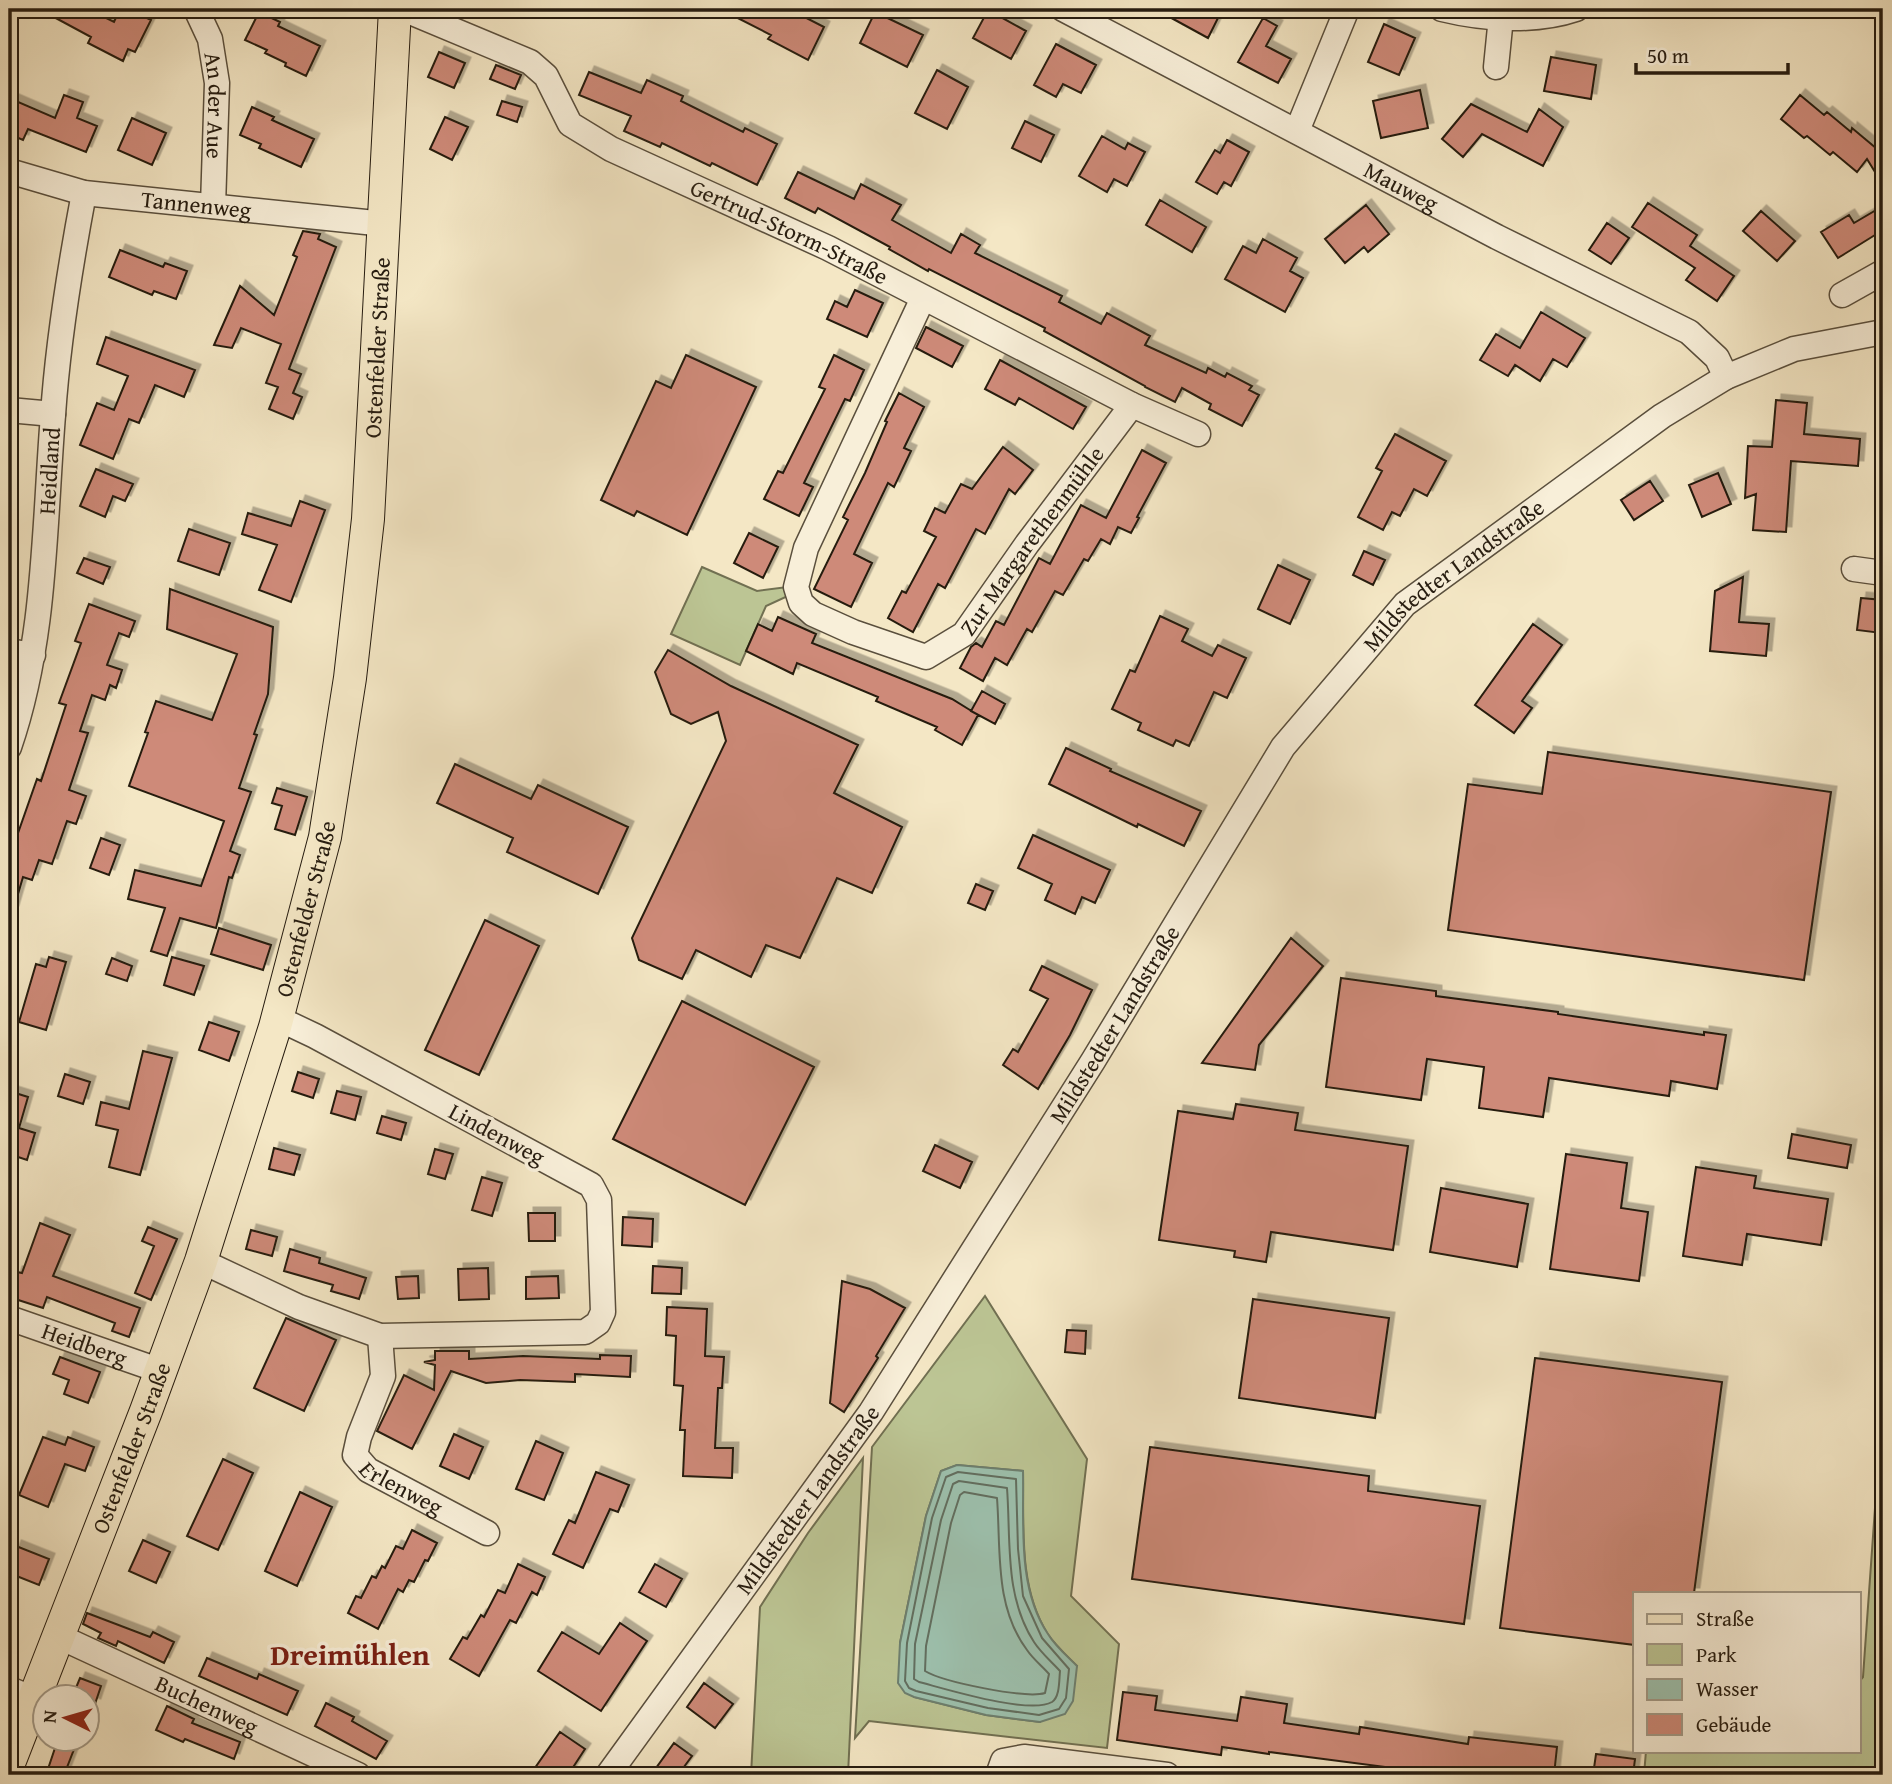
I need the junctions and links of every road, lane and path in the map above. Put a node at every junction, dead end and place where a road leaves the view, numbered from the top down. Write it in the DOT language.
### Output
graph roads {
  1 [pos="196,9"];
  2 [pos="395,9"];
  3 [pos="403,9"];
  4 [pos="1063,9"];
  5 [pos="1347,9"];
  6 [pos="1442,9"];
  7 [pos="1576,9"];
  8 [pos="1501,17"];
  9 [pos="1496,67"];
  10 [pos="1297,131"];
  11 [pos="9,171"];
  12 [pos="83,193"];
  13 [pos="213,206"];
  14 [pos="385,224"];
  15 [pos="1883,272"];
  16 [pos="1842,295"];
  17 [pos="923,298"];
  18 [pos="1883,332"];
  19 [pos="1726,377"];
  20 [pos="1132,405"];
  21 [pos="9,410"];
  22 [pos="53,414"];
  23 [pos="1198,435"];
  24 [pos="1854,569"];
  25 [pos="1883,573"];
  26 [pos="21,653"];
  27 [pos="9,747"];
  28 [pos="277,1018"];
  29 [pos="201,1261"];
  30 [pos="9,1318"];
  31 [pos="380,1336"];
  32 [pos="160,1371"];
  33 [pos="487,1533"];
  34 [pos="58,1636"];
  35 [pos="21,1694"];
  36 [pos="9,1763"];
  37 [pos="358,1775"];
  38 [pos="608,1775"];
  39 [pos="998,1775"];
  40 [pos="1167,1775"];
  1 -- 13 [label="street, An der Aue"];
  2 -- 14 [label="main road, Ostenfelder Straße"];
  3 -- 17 [label="street, Gertrud-Storm-Straße"];
  4 -- 10 [label="street, Mauweg"];
  5 -- 10 [label="street"];
  6 -- 8 [label="street"];
  7 -- 8 [label="street"];
  8 -- 9 [label="street"];
  10 -- 19 [label="street, Mauweg"];
  11 -- 12 [label="street, Tannenweg"];
  12 -- 13 [label="street, Tannenweg"];
  12 -- 22 [label="street, Heidland"];
  13 -- 14 [label="street, Tannenweg"];
  14 -- 28 [label="main road, Ostenfelder Straße"];
  15 -- 16 [label="street"];
  17 -- 20 [label="street, Gertrud-Storm-Straße"];
  17 -- 20 [label="street, Zur Margarethenmühle"];
  18 -- 19 [label="street, Mildstedter Landstraße"];
  19 -- 38 [label="street, Mildstedter Landstraße"];
  20 -- 23 [label="street, Gertrud-Storm-Straße"];
  21 -- 22 [label="street"];
  22 -- 26 [label="street, Heidland"];
  24 -- 25 [label="street"];
  26 -- 27 [label="street, Heidland"];
  28 -- 29 [label="main road, Ostenfelder Straße"];
  28 -- 31 [label="street, Lindenweg"];
  29 -- 31 [label="street"];
  29 -- 32 [label="main road, Ostenfelder Straße"];
  30 -- 32 [label="street, Heidberg"];
  31 -- 33 [label="street, Erlenweg"];
  32 -- 34 [label="main road, Ostenfelder Straße"];
  34 -- 35 [label="main road, Ostenfelder Straße"];
  34 -- 37 [label="street, Buchenweg"];
  35 -- 36 [label="main road, Ostenfelder Straße"];
  39 -- 40 [label="street"];
}
